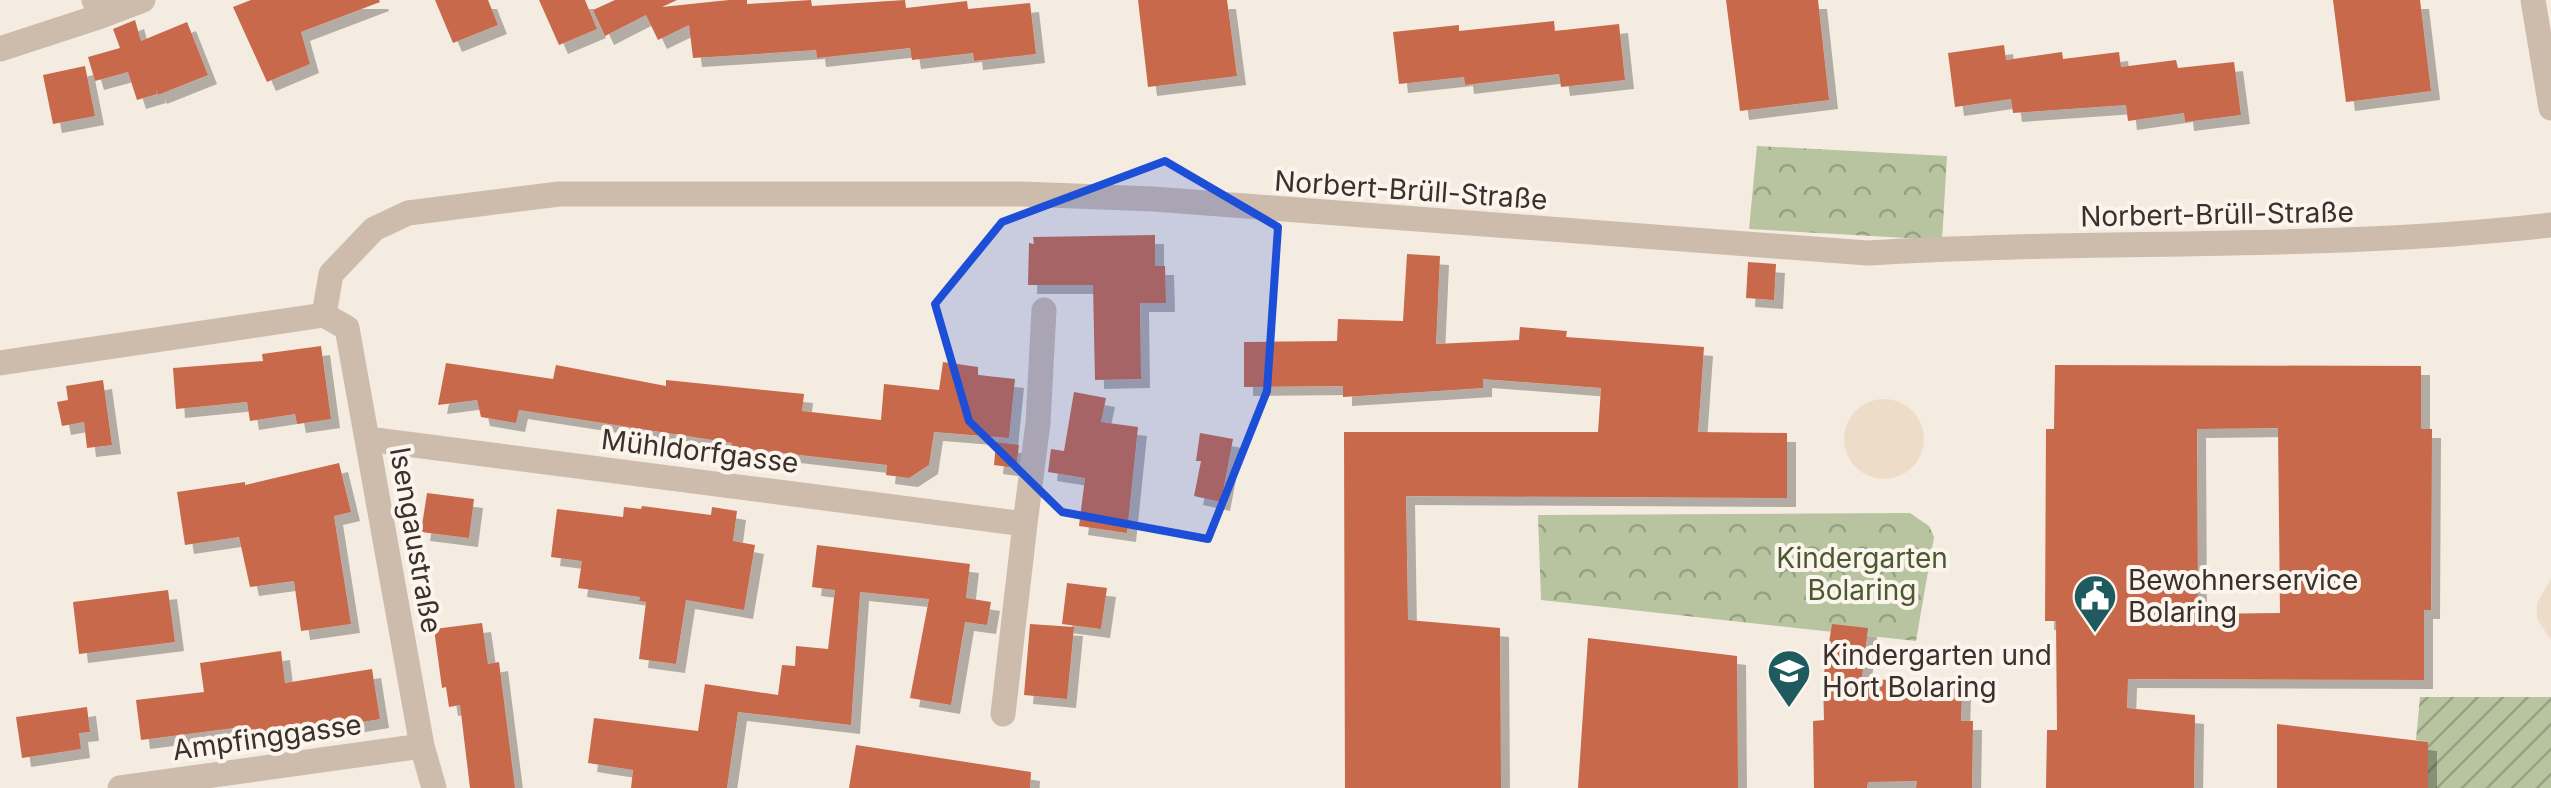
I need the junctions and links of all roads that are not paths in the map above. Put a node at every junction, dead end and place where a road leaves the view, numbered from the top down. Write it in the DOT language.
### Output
graph roads {
  1 [pos="143,0"];
  2 [pos="2534,0"];
  3 [pos="98,8"];
  4 [pos="0,49"];
  5 [pos="2551,108"];
  6 [pos="2551,225"];
  7 [pos="1044,310"];
  8 [pos="324,315"];
  9 [pos="0,364"];
  10 [pos="368,439"];
  11 [pos="1026,524"];
  12 [pos="1003,714"];
  13 [pos="422,746"];
  14 [pos="120,788"];
  15 [pos="434,788"];
  1 -- 3 [label="street"];
  2 -- 5 [label="street"];
  3 -- 4 [label="street"];
  6 -- 8 [label="street, Norbert-Brüll-Straße"];
  7 -- 11 [label="street"];
  8 -- 9 [label="street"];
  8 -- 10 [label="street, Isengaustraße"];
  10 -- 11 [label="street, Mühldorfgasse"];
  10 -- 13 [label="street, Isengaustraße"];
  11 -- 12 [label="street"];
  13 -- 14 [label="street, Ampfinggasse"];
  13 -- 15 [label="street, Isengaustraße"];
}
